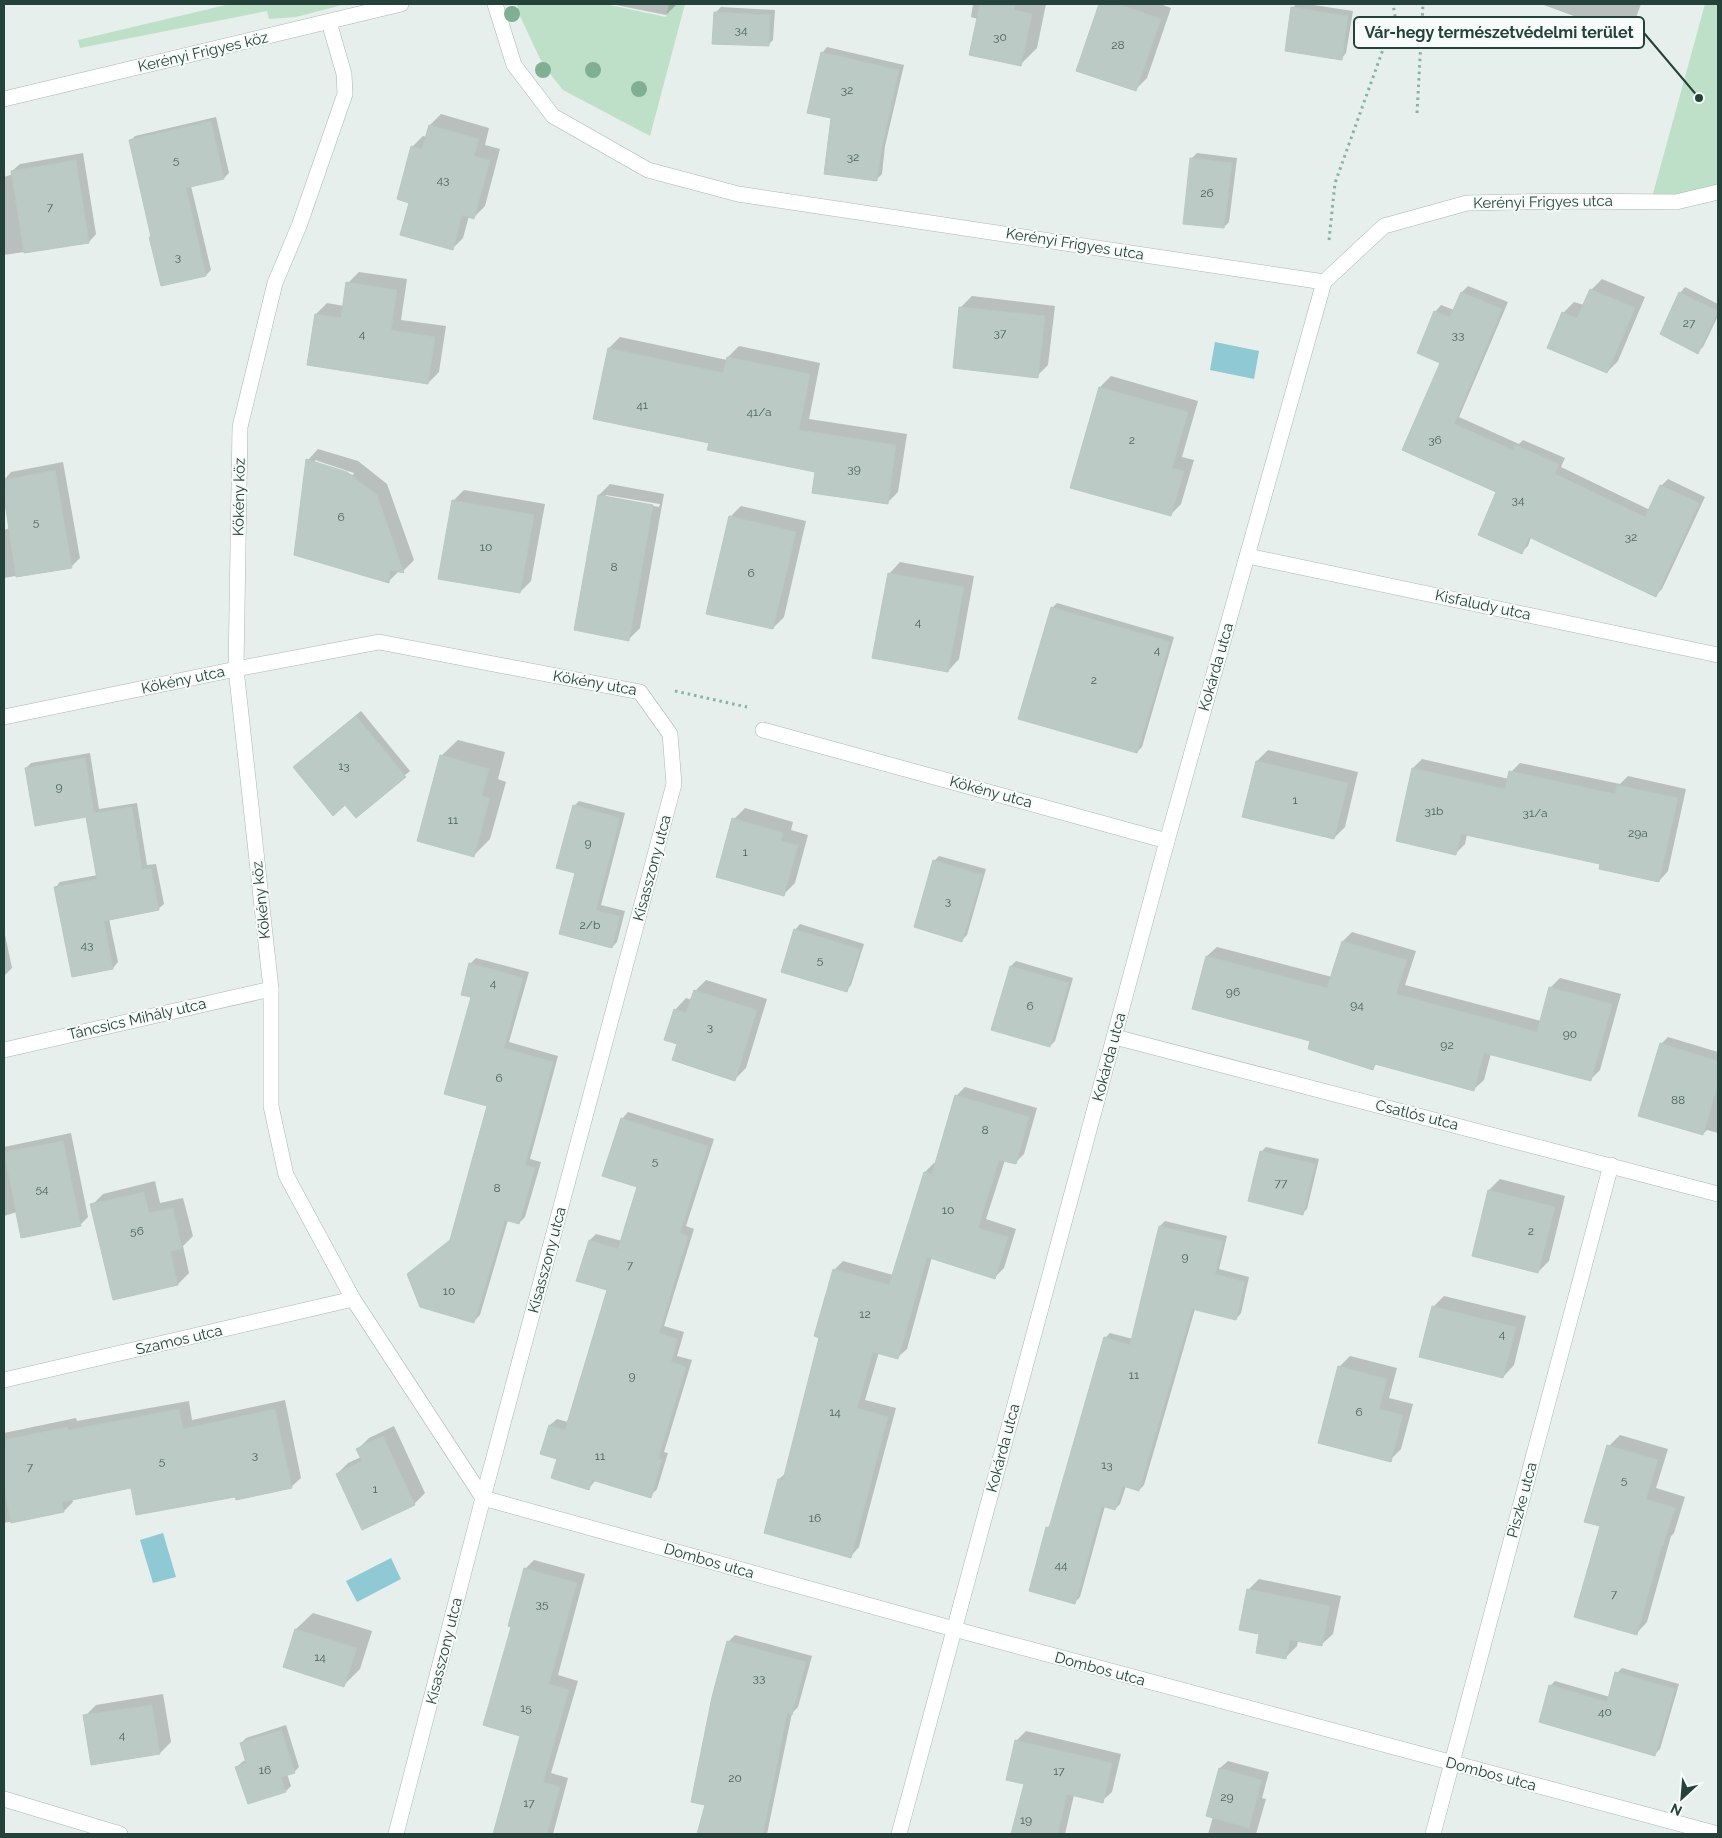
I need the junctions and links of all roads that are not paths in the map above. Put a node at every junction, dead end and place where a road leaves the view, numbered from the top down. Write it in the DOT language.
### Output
graph roads {
  1 [pos="402,4"];
  2 [pos="495,4"];
  3 [pos="328,22"];
  4 [pos="4,99"];
  5 [pos="1718,192"];
  6 [pos="1324,282"];
  7 [pos="1248,556"];
  8 [pos="1718,655"];
  9 [pos="236,669"];
  10 [pos="640,692"];
  11 [pos="4,717"];
  12 [pos="763,730"];
  13 [pos="1167,841"];
  14 [pos="271,989"];
  15 [pos="1115,1037"];
  16 [pos="4,1050"];
  17 [pos="1611,1165"];
  18 [pos="1718,1194"];
  19 [pos="354,1299"];
  20 [pos="4,1380"];
  21 [pos="483,1498"];
  22 [pos="954,1629"];
  23 [pos="1452,1763"];
  24 [pos="4,1799"];
  25 [pos="120,1834"];
  26 [pos="396,1834"];
  27 [pos="899,1834"];
  28 [pos="1433,1834"];
  29 [pos="1718,1834"];
  1 -- 3 [label="street, Kerényi Frigyes köz"];
  2 -- 6 [label="street, Kerényi Frigyes utca"];
  3 -- 4 [label="street, Kerényi Frigyes köz"];
  3 -- 9 [label="street, Kökény köz"];
  5 -- 6 [label="street, Kerényi Frigyes utca"];
  6 -- 7 [label="street, Kokárda utca"];
  7 -- 8 [label="street, Kisfaludy utca"];
  7 -- 13 [label="street, Kokárda utca"];
  9 -- 10 [label="street, Kökény utca"];
  9 -- 11 [label="street, Kökény utca"];
  9 -- 14 [label="street, Kökény köz"];
  10 -- 21 [label="street, Kisasszony utca"];
  12 -- 13 [label="street, Kökény utca"];
  13 -- 15 [label="street, Kokárda utca"];
  14 -- 16 [label="street, Táncsics Mihály utca"];
  14 -- 19 [label="street, Kökény köz"];
  15 -- 17 [label="street, Csatlós utca"];
  15 -- 22 [label="street, Kokárda utca"];
  17 -- 18 [label="street, Csatlós utca"];
  17 -- 23 [label="street, Piszke utca"];
  19 -- 20 [label="street, Szamos utca"];
  19 -- 21 [label="street, Kökény köz"];
  21 -- 22 [label="street, Dombos utca"];
  21 -- 26 [label="street, Kisasszony utca"];
  22 -- 23 [label="street, Dombos utca"];
  22 -- 27 [label="street, Kokárda utca"];
  23 -- 28 [label="street, Piszke utca"];
  23 -- 29 [label="street, Dombos utca"];
  24 -- 25 [label="street"];
}
